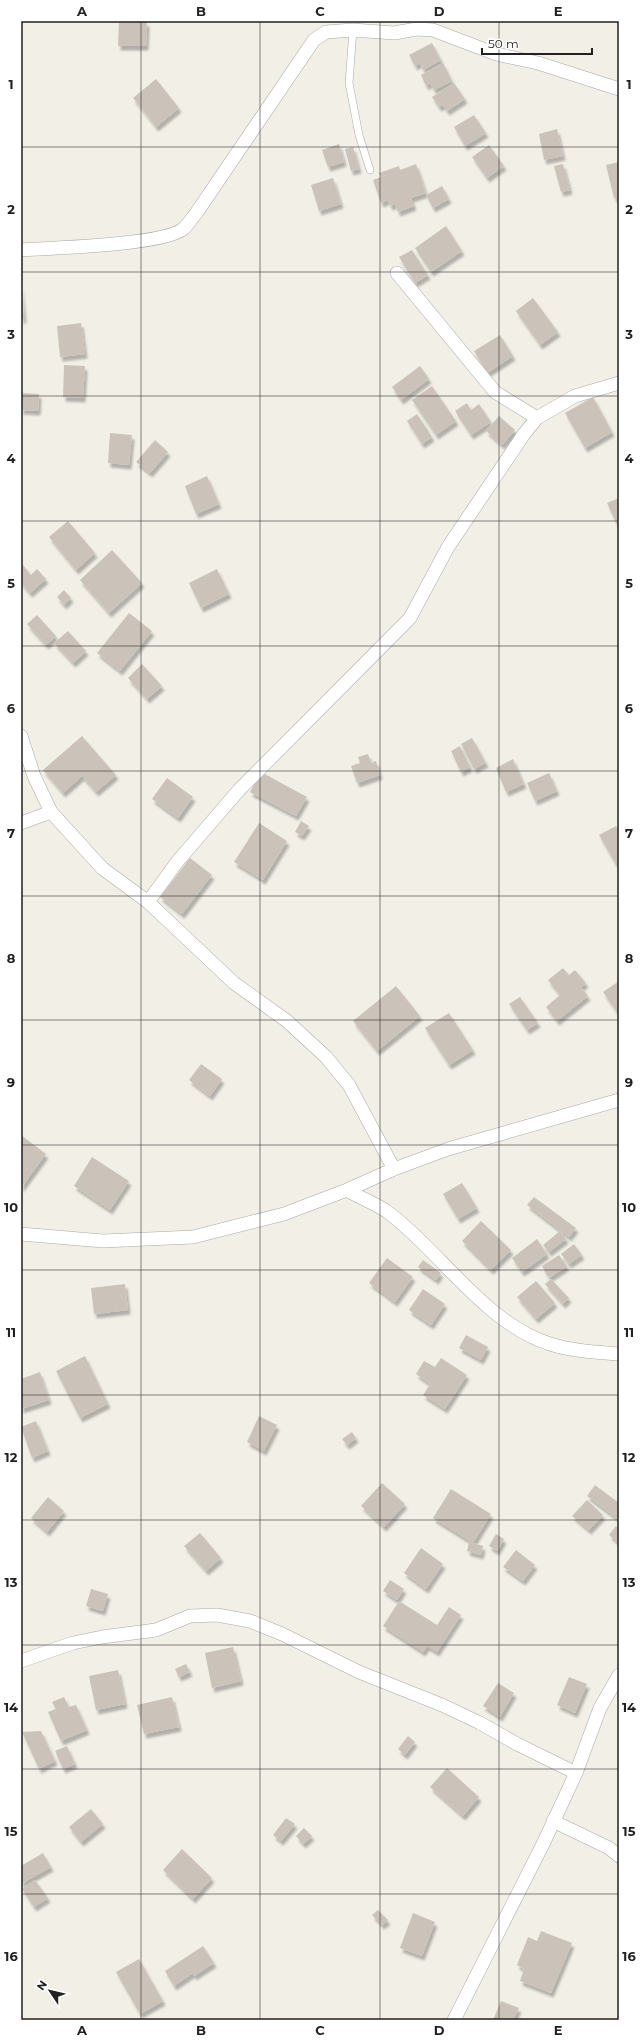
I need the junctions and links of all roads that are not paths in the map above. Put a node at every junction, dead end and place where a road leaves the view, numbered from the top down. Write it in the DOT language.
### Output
graph roads {
  1 [pos="353,30"];
  2 [pos="619,89"];
  3 [pos="370,170"];
  4 [pos="21,250"];
  5 [pos="397,273"];
  6 [pos="619,382"];
  7 [pos="537,418"];
  8 [pos="21,736"];
  9 [pos="51,812"];
  10 [pos="21,823"];
  11 [pos="148,902"];
  12 [pos="619,1100"];
  13 [pos="394,1169"];
  14 [pos="346,1190"];
  15 [pos="21,1234"];
  16 [pos="619,1354"];
  17 [pos="21,1660"];
  18 [pos="619,1675"];
  19 [pos="576,1773"];
  20 [pos="553,1821"];
  21 [pos="619,1856"];
  22 [pos="454,2020"];
  1 -- 2 [label="street"];
  1 -- 3 [label="lane"];
  1 -- 4 [label="street"];
  5 -- 7 [label="street"];
  6 -- 7 [label="street"];
  7 -- 11 [label="street"];
  8 -- 9 [label="street"];
  9 -- 10 [label="street"];
  9 -- 11 [label="street"];
  11 -- 13 [label="street"];
  12 -- 13 [label="street"];
  13 -- 14 [label="street"];
  14 -- 15 [label="street"];
  14 -- 16 [label="street"];
  17 -- 19 [label="street"];
  18 -- 19 [label="street"];
  19 -- 20 [label="street"];
  20 -- 21 [label="street"];
  20 -- 22 [label="street"];
}
